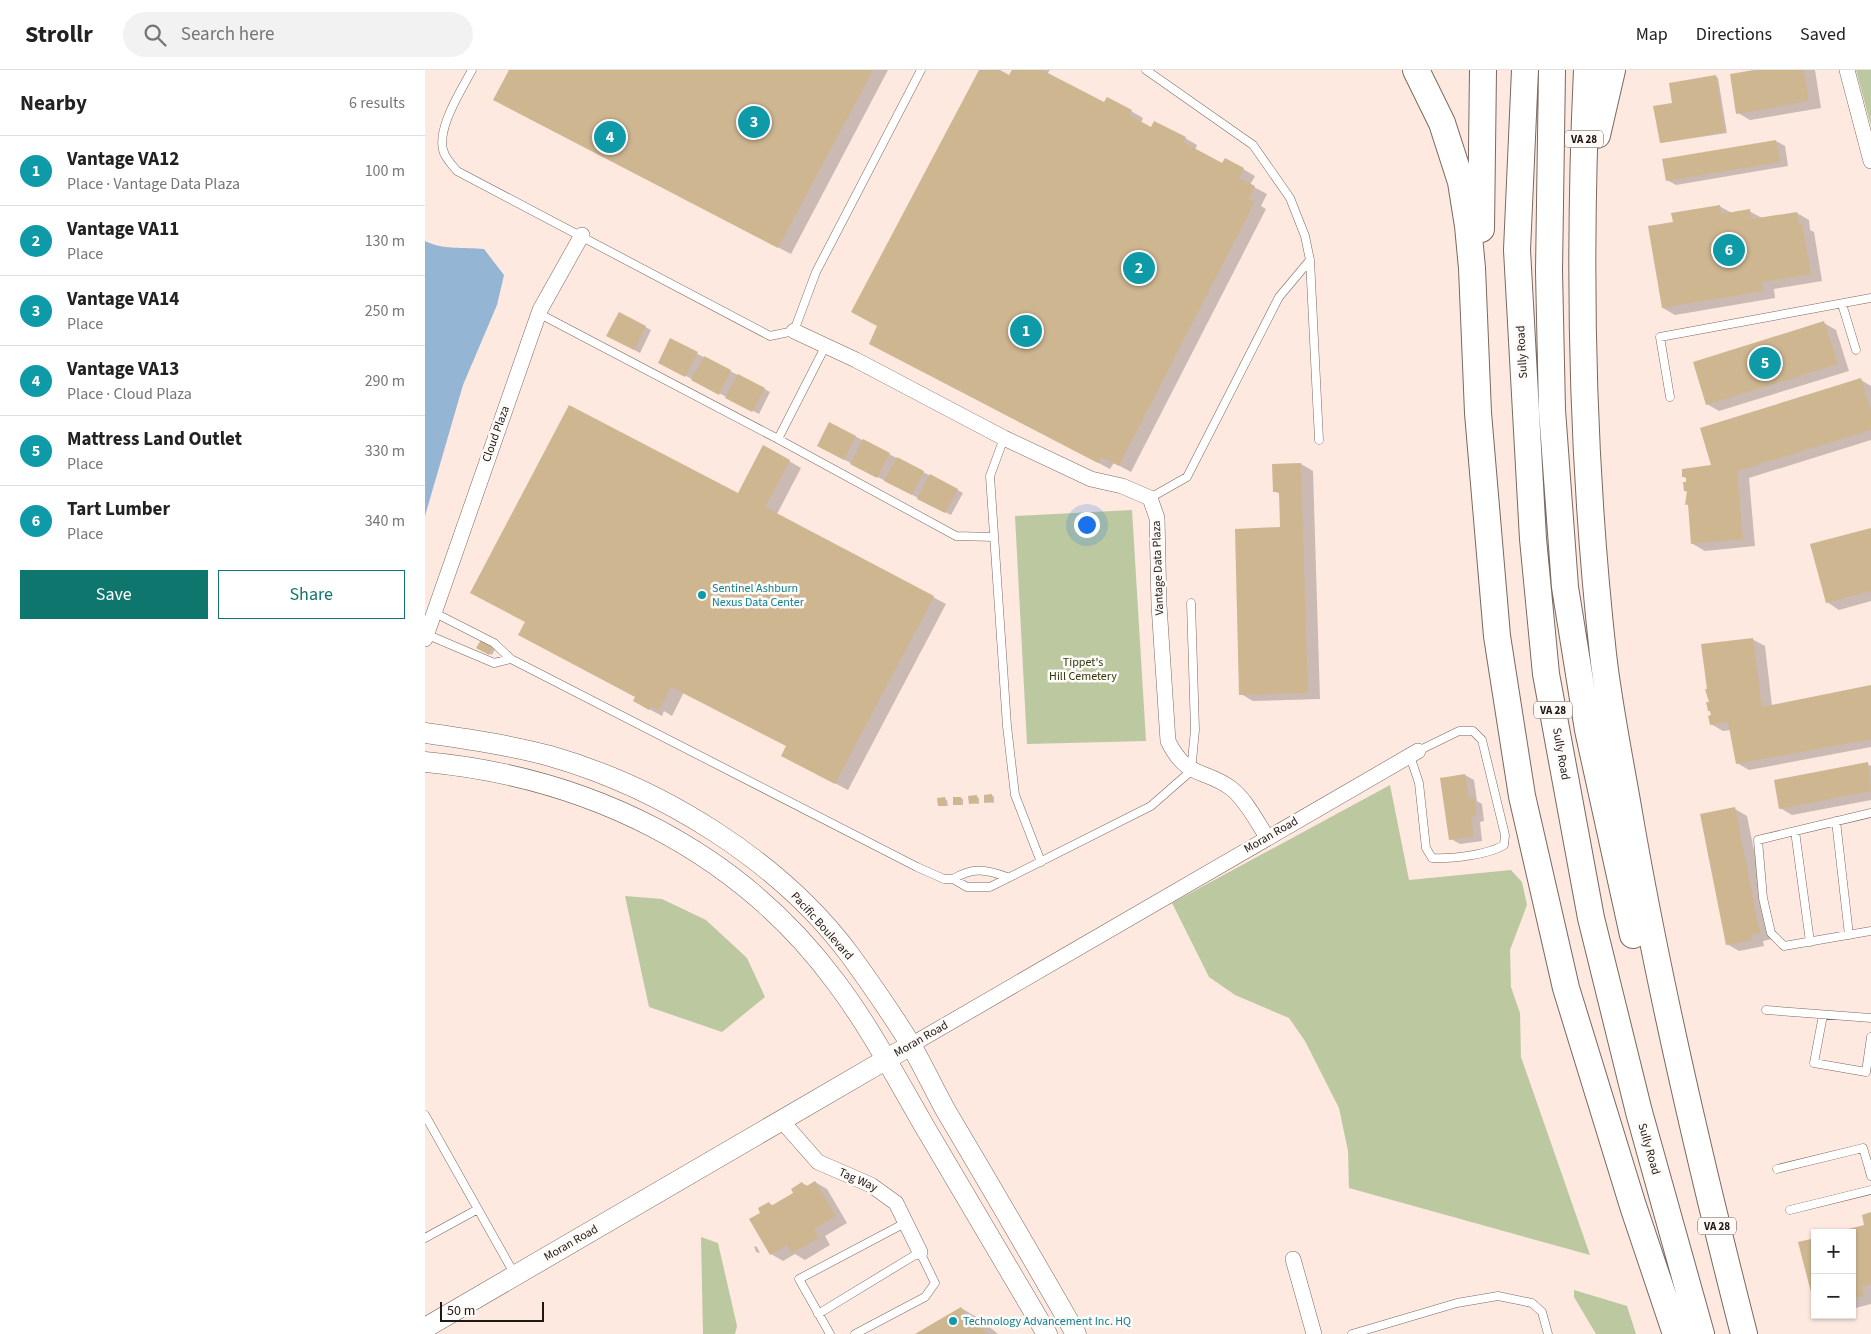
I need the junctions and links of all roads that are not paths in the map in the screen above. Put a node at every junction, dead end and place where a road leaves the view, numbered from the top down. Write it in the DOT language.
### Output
graph roads {
  1 [pos="472,70"];
  2 [pos="921,70"];
  3 [pos="1146,70"];
  4 [pos="1416,70"];
  5 [pos="1483,70"];
  6 [pos="1525,70"];
  7 [pos="1552,70"];
  8 [pos="1587,70"];
  9 [pos="1613,70"];
  10 [pos="1847,70"];
  11 [pos="1871,161"];
  12 [pos="1583,209"];
  13 [pos="582,235"];
  14 [pos="1310,260"];
  15 [pos="1871,298"];
  16 [pos="1841,304"];
  17 [pos="538,313"];
  18 [pos="794,331"];
  19 [pos="825,347"];
  20 [pos="1856,350"];
  21 [pos="1670,397"];
  22 [pos="1478,413"];
  23 [pos="1004,438"];
  24 [pos="778,439"];
  25 [pos="1319,440"];
  26 [pos="1150,498"];
  27 [pos="994,537"];
  28 [pos="1191,603"];
  29 [pos="435,613"];
  30 [pos="426,637"];
  31 [pos="511,659"];
  32 [pos="425,733"];
  33 [pos="1414,754"];
  34 [pos="425,762"];
  35 [pos="1191,771"];
  36 [pos="1871,813"];
  37 [pos="1836,821"];
  38 [pos="1795,830"];
  39 [pos="1267,837"];
  40 [pos="1041,862"];
  41 [pos="1007,877"];
  42 [pos="953,879"];
  43 [pos="1871,931"];
  44 [pos="1849,935"];
  45 [pos="1811,942"];
  46 [pos="1666,1006"];
  47 [pos="1765,1010"];
  48 [pos="1823,1015"];
  49 [pos="1871,1018"];
  50 [pos="1871,1037"];
  51 [pos="911,1045"];
  52 [pos="885,1059"];
  53 [pos="1869,1073"];
  54 [pos="425,1115"];
  55 [pos="781,1120"];
  56 [pos="1869,1164"];
  57 [pos="1777,1170"];
  58 [pos="1871,1176"];
  59 [pos="1871,1190"];
  60 [pos="478,1209"];
  61 [pos="1790,1210"];
  62 [pos="905,1223"];
  63 [pos="425,1238"];
  64 [pos="920,1252"];
  65 [pos="1293,1259"];
  66 [pos="515,1275"];
  67 [pos="818,1314"];
  68 [pos="425,1328"];
  69 [pos="830,1334"];
  70 [pos="855,1334"];
  71 [pos="1047,1334"];
  72 [pos="1076,1334"];
  73 [pos="1313,1334"];
  74 [pos="1352,1334"];
  75 [pos="1548,1334"];
  76 [pos="1676,1334"];
  77 [pos="1701,1334"];
  78 [pos="1745,1334"];
  1 -- 13 [label="lane"];
  2 -- 18 [label="lane"];
  3 -- 14 [label="lane"];
  4 -- 22 [label="highway"];
  5 -- 22 [label="highway"];
  6 -- 77 [label="highway, Sully Road / VA 28"];
  7 -- 46 [label="highway"];
  8 -- 12 [label="highway, VA 28"];
  9 -- 12 [label="highway"];
  10 -- 11 [label="street"];
  12 -- 46 [label="highway, VA 28"];
  13 -- 17 [label="street, Cloud Plaza"];
  13 -- 18 [label="lane"];
  14 -- 25 [label="lane"];
  14 -- 26 [label="lane"];
  15 -- 16 [label="lane"];
  16 -- 20 [label="lane"];
  16 -- 21 [label="lane"];
  17 -- 24 [label="lane"];
  17 -- 29 [label="street, Cloud Plaza"];
  18 -- 19 [label="street"];
  19 -- 23 [label="street"];
  19 -- 24 [label="lane"];
  22 -- 76 [label="highway"];
  23 -- 26 [label="street"];
  23 -- 27 [label="lane"];
  24 -- 27 [label="lane"];
  26 -- 35 [label="street, Vantage Data Plaza"];
  27 -- 40 [label="lane"];
  28 -- 35 [label="lane"];
  29 -- 30 [label="street, Cloud Plaza"];
  29 -- 31 [label="lane"];
  30 -- 31 [label="lane"];
  31 -- 42 [label="lane"];
  32 -- 51 [label="main road, Pacific Boulevard"];
  33 -- 33 [label="lane"];
  33 -- 39 [label="street, Moran Road"];
  34 -- 52 [label="main road, Pacific Boulevard"];
  35 -- 39 [label="street, Vantage Data Plaza"];
  35 -- 40 [label="lane"];
  36 -- 37 [label="lane"];
  37 -- 38 [label="lane"];
  37 -- 44 [label="lane"];
  38 -- 45 [label="lane"];
  38 -- 45 [label="lane"];
  39 -- 51 [label="street, Moran Road"];
  40 -- 41 [label="lane"];
  41 -- 42 [label="lane"];
  41 -- 42 [label="lane"];
  43 -- 44 [label="lane"];
  44 -- 45 [label="lane"];
  46 -- 78 [label="highway, VA 28"];
  47 -- 48 [label="lane"];
  48 -- 49 [label="lane"];
  48 -- 53 [label="lane"];
  50 -- 53 [label="lane"];
  51 -- 52 [label="main road, Moran Road"];
  51 -- 72 [label="main road, Pacific Boulevard"];
  52 -- 55 [label="main road, Moran Road"];
  52 -- 71 [label="main road, Pacific Boulevard"];
  54 -- 60 [label="lane"];
  55 -- 62 [label="street, Tag Way"];
  55 -- 66 [label="main road, Moran Road"];
  56 -- 57 [label="lane"];
  56 -- 58 [label="lane"];
  59 -- 61 [label="lane"];
  60 -- 63 [label="lane"];
  60 -- 66 [label="lane"];
  62 -- 64 [label="street, Tag Way"];
  62 -- 67 [label="lane"];
  64 -- 67 [label="lane"];
  64 -- 70 [label="lane"];
  65 -- 73 [label="street"];
  66 -- 68 [label="main road, Moran Road"];
  67 -- 69 [label="lane"];
  74 -- 75 [label="lane"];
}
